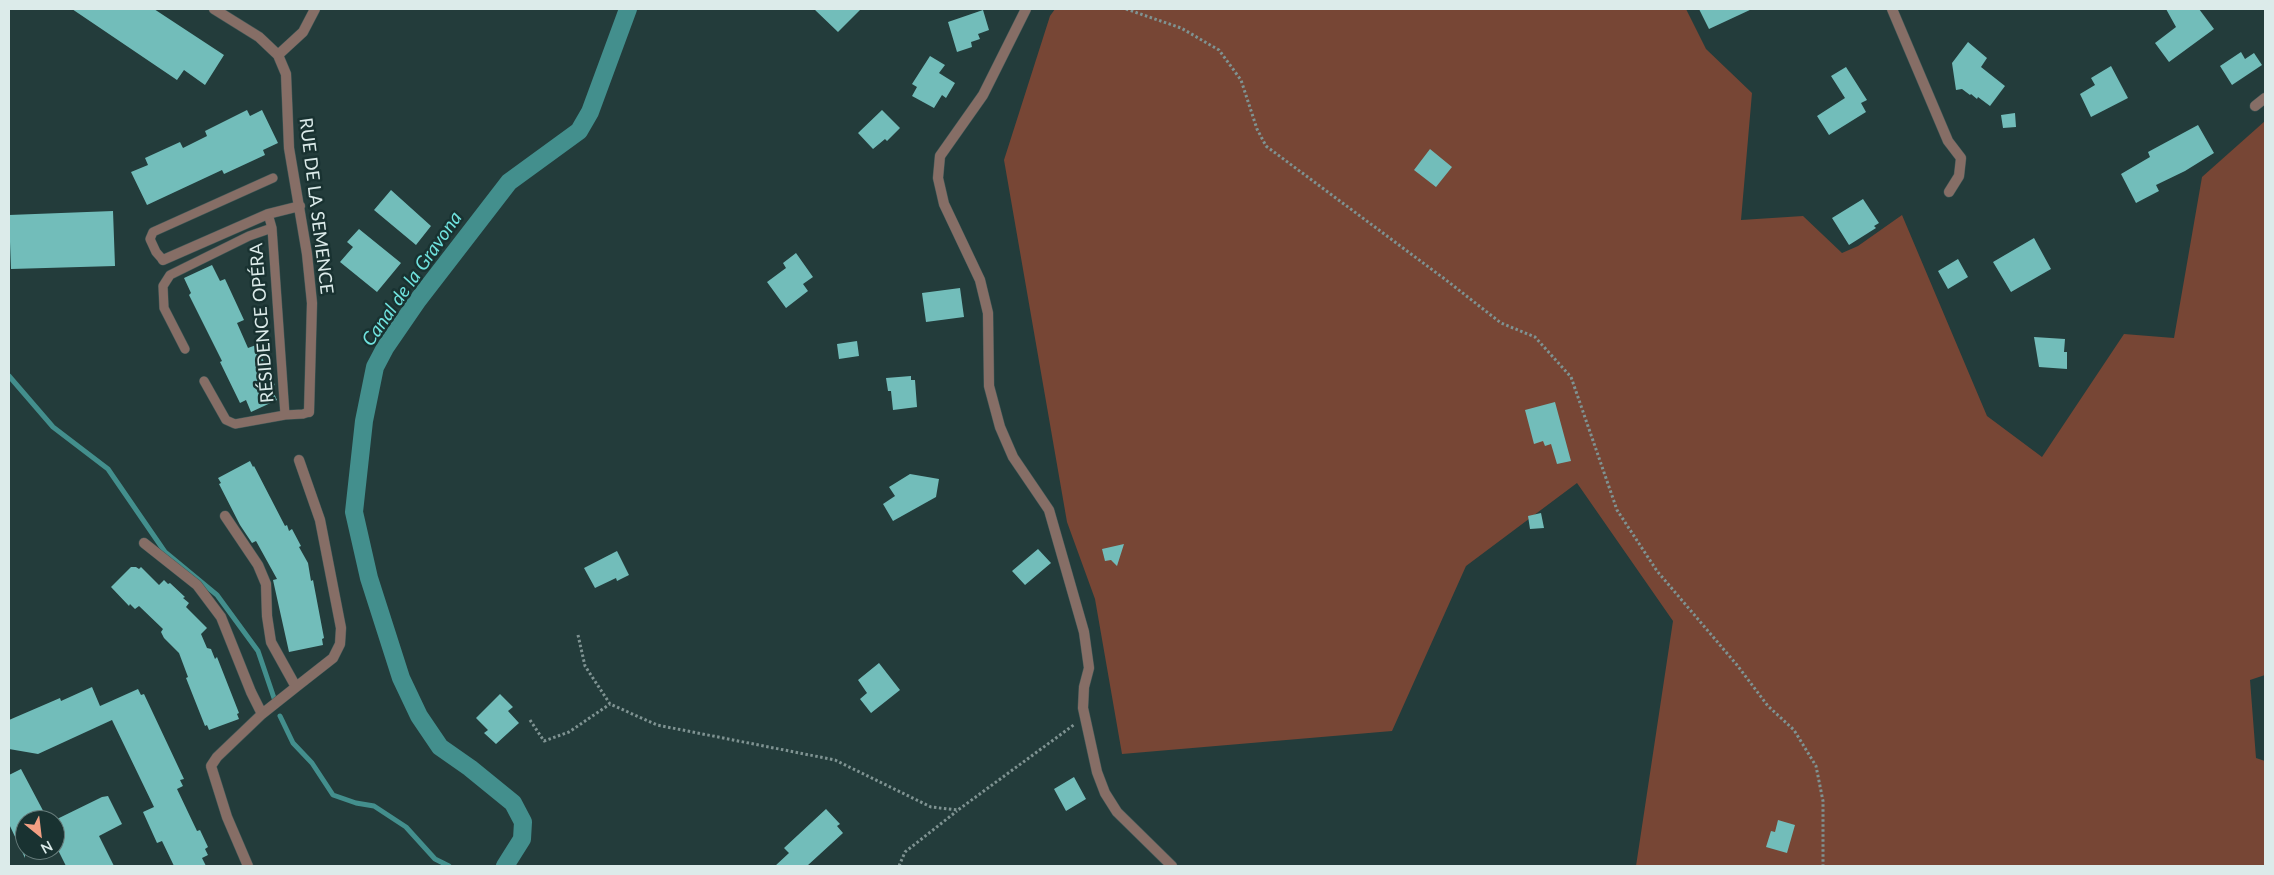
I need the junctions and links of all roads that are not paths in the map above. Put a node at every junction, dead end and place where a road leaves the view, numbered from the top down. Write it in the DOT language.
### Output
graph roads {
  1 [pos="214,9"];
  2 [pos="316,9"];
  3 [pos="1026,9"];
  4 [pos="1892,9"];
  5 [pos="278,55"];
  6 [pos="2265,98"];
  7 [pos="2255,106"];
  8 [pos="273,178"];
  9 [pos="1949,192"];
  10 [pos="300,206"];
  11 [pos="268,214"];
  12 [pos="272,228"];
  13 [pos="163,260"];
  14 [pos="185,349"];
  15 [pos="204,381"];
  16 [pos="309,412"];
  17 [pos="285,415"];
  18 [pos="299,460"];
  19 [pos="225,516"];
  20 [pos="144,543"];
  21 [pos="296,686"];
  22 [pos="262,714"];
  23 [pos="248,866"];
  24 [pos="1172,866"];
  1 -- 5 [label="street, RUE DE LA SEMENCE"];
  2 -- 5 [label="street"];
  3 -- 24 [label="street"];
  4 -- 9 [label="street"];
  5 -- 10 [label="street, RUE DE LA SEMENCE"];
  6 -- 7 [label="street"];
  8 -- 13 [label="lane, RÉSIDENCE OPÉRA"];
  10 -- 11 [label="street, RÉSIDENCE OPÉRA"];
  10 -- 16 [label="street, RUE DE LA SEMENCE"];
  11 -- 12 [label="lane, RÉSIDENCE OPÉRA"];
  11 -- 13 [label="street, RÉSIDENCE OPÉRA"];
  12 -- 14 [label="lane, RÉSIDENCE OPÉRA"];
  12 -- 17 [label="lane, RÉSIDENCE OPÉRA"];
  15 -- 17 [label="lane, RÉSIDENCE OPÉRA"];
  16 -- 17 [label="lane, RÉSIDENCE OPÉRA"];
  18 -- 21 [label="street"];
  19 -- 21 [label="street"];
  20 -- 22 [label="street"];
  21 -- 22 [label="street"];
  22 -- 23 [label="street"];
}
